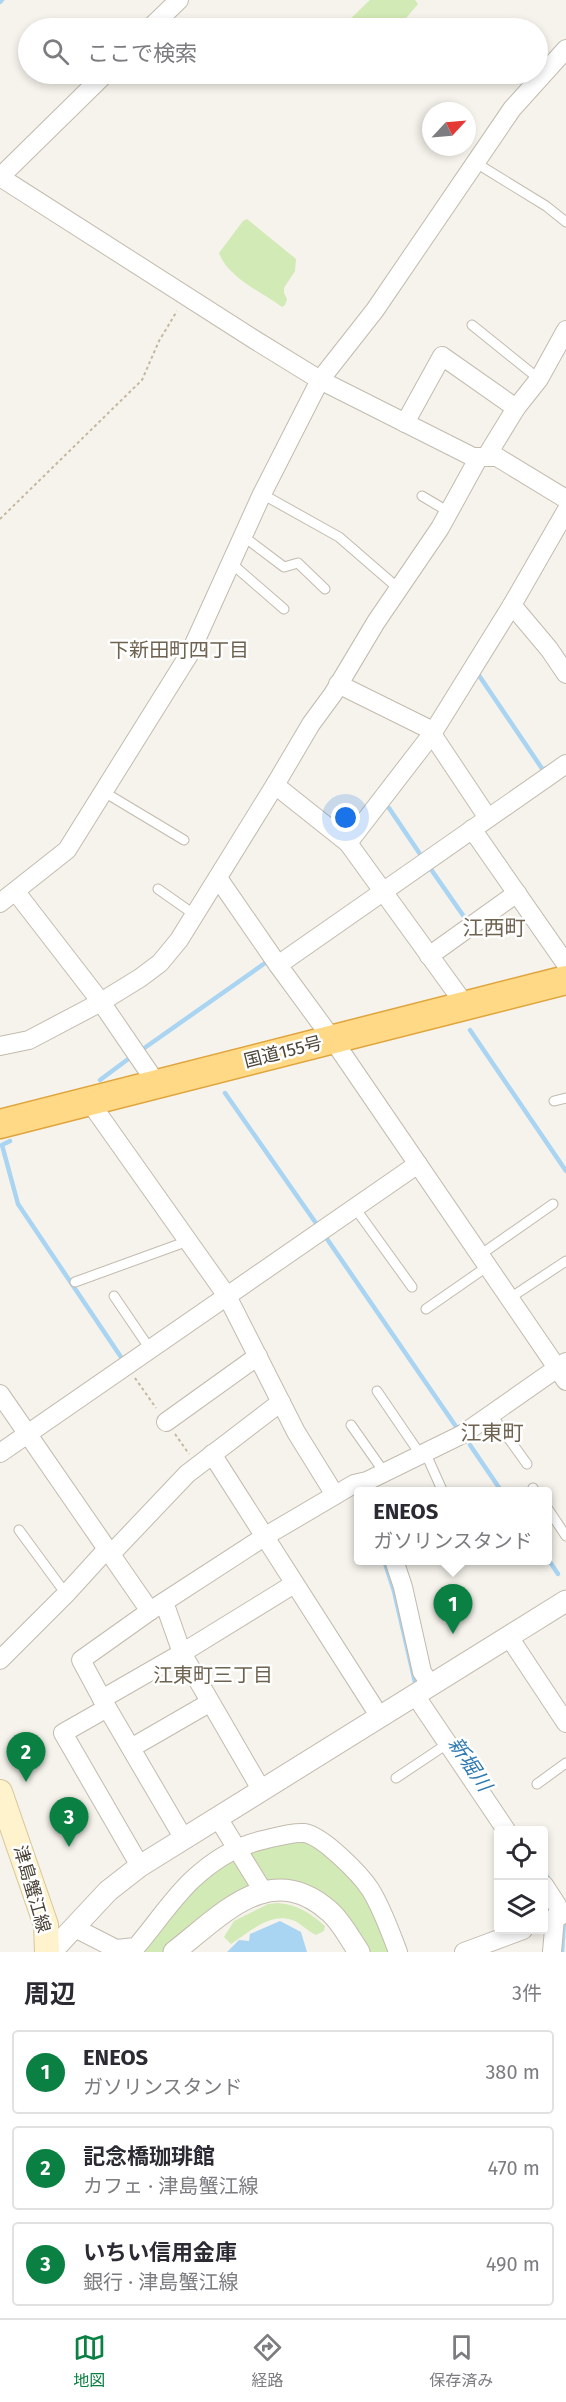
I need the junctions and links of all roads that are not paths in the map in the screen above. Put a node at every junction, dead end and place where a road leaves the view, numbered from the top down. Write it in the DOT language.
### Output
graph roads {
  1 [pos="179,0"];
  2 [pos="160,18"];
  3 [pos="563,56"];
  4 [pos="548,72"];
  5 [pos="95,84"];
  6 [pos="536,84"];
  7 [pos="476,163"];
  8 [pos="0,177"];
  9 [pos="566,222"];
  10 [pos="472,325"];
  11 [pos="566,330"];
  12 [pos="539,379"];
  13 [pos="320,380"];
  14 [pos="516,408"];
  15 [pos="405,423"];
  16 [pos="483,457"];
  17 [pos="262,494"];
  18 [pos="422,496"];
  19 [pos="566,499"];
  20 [pos="566,511"];
  21 [pos="448,512"];
  22 [pos="243,536"];
  23 [pos="231,563"];
  24 [pos="325,589"];
  25 [pos="399,589"];
  26 [pos="512,605"];
  27 [pos="284,609"];
  28 [pos="566,674"];
  29 [pos="338,684"];
  30 [pos="432,732"];
  31 [pos="566,764"];
  32 [pos="275,785"];
  33 [pos="104,792"];
  34 [pos="488,818"];
  35 [pos="472,829"];
  36 [pos="184,840"];
  37 [pos="348,843"];
  38 [pos="218,878"];
  39 [pos="158,889"];
  40 [pos="16,892"];
  41 [pos="382,892"];
  42 [pos="516,893"];
  43 [pos="0,903"];
  44 [pos="196,916"];
  45 [pos="429,956"];
  46 [pos="566,964"];
  47 [pos="278,965"];
  48 [pos="566,980"];
  49 [pos="100,1002"];
  50 [pos="465,1006"];
  51 [pos="333,1040"];
  52 [pos="0,1046"];
  53 [pos="157,1084"];
  54 [pos="566,1098"];
  55 [pos="89,1101"];
  56 [pos="554,1101"];
  57 [pos="0,1124"];
  58 [pos="417,1164"];
  59 [pos="553,1204"];
  60 [pos="354,1208"];
  61 [pos="188,1241"];
  62 [pos="484,1261"];
  63 [pos="566,1261"];
  64 [pos="75,1282"];
  65 [pos="411,1287"];
  66 [pos="114,1296"];
  67 [pos="227,1296"];
  68 [pos="510,1298"];
  69 [pos="426,1309"];
  70 [pos="150,1349"];
  71 [pos="258,1356"];
  72 [pos="563,1370"];
  73 [pos="377,1391"];
  74 [pos="0,1394"];
  75 [pos="281,1402"];
  76 [pos="491,1414"];
  77 [pos="166,1422"];
  78 [pos="351,1425"];
  79 [pos="27,1434"];
  80 [pos="0,1453"];
  81 [pos="423,1453"];
  82 [pos="212,1454"];
  83 [pos="528,1464"];
  84 [pos="384,1472"];
  85 [pos="369,1486"];
  86 [pos="441,1487"];
  87 [pos="335,1495"];
  88 [pos="552,1515"];
  89 [pos="19,1530"];
  90 [pos="566,1536"];
  91 [pos="264,1537"];
  92 [pos="109,1552"];
  93 [pos="396,1565"];
  94 [pos="294,1584"];
  95 [pos="66,1594"];
  96 [pos="566,1601"];
  97 [pos="157,1606"];
  98 [pos="509,1637"];
  99 [pos="182,1653"];
  100 [pos="0,1660"];
  101 [pos="423,1690"];
  102 [pos="105,1703"];
  103 [pos="209,1703"];
  104 [pos="380,1717"];
  105 [pos="566,1723"];
  106 [pos="447,1744"];
  107 [pos="131,1748"];
  108 [pos="566,1763"];
  109 [pos="396,1778"];
  110 [pos="537,1784"];
  111 [pos="262,1791"];
  112 [pos="0,1792"];
  113 [pos="218,1818"];
  114 [pos="503,1826"];
  115 [pos="184,1839"];
  116 [pos="236,1848"];
  117 [pos="140,1866"];
  118 [pos="263,1891"];
  119 [pos="548,1892"];
  120 [pos="556,1917"];
  121 [pos="73,1927"];
  122 [pos="510,1934"];
  123 [pos="50,1952"];
  124 [pos="174,1952"];
  125 [pos="359,1952"];
  126 [pos="398,1952"];
  127 [pos="464,1952"];
  128 [pos="552,1952"];
  1 -- 2 [label="street"];
  3 -- 4 [label="street"];
  5 -- 8 [label="street"];
  6 -- 7 [label="street"];
  7 -- 9 [label="lane"];
  7 -- 13 [label="street"];
  8 -- 13 [label="street"];
  10 -- 12 [label="lane"];
  11 -- 12 [label="street"];
  12 -- 14 [label="street"];
  13 -- 15 [label="street"];
  13 -- 17 [label="street"];
  14 -- 15 [label="street"];
  14 -- 16 [label="street"];
  15 -- 16 [label="street"];
  16 -- 19 [label="street"];
  16 -- 21 [label="street"];
  17 -- 22 [label="street"];
  17 -- 25 [label="lane"];
  18 -- 21 [label="lane"];
  20 -- 26 [label="street"];
  21 -- 25 [label="street"];
  22 -- 23 [label="street"];
  22 -- 24 [label="lane"];
  23 -- 27 [label="lane"];
  23 -- 33 [label="street"];
  25 -- 29 [label="street"];
  26 -- 28 [label="street"];
  26 -- 30 [label="street"];
  29 -- 30 [label="street"];
  29 -- 32 [label="street"];
  30 -- 34 [label="street"];
  30 -- 37 [label="street"];
  31 -- 34 [label="street"];
  32 -- 37 [label="street"];
  32 -- 38 [label="street"];
  33 -- 36 [label="lane"];
  33 -- 40 [label="street"];
  34 -- 35 [label="street"];
  35 -- 41 [label="street"];
  35 -- 42 [label="street"];
  37 -- 41 [label="street"];
  38 -- 44 [label="street"];
  38 -- 47 [label="street"];
  39 -- 44 [label="lane"];
  40 -- 43 [label="street"];
  40 -- 49 [label="street"];
  41 -- 45 [label="street"];
  41 -- 47 [label="street"];
  42 -- 45 [label="street"];
  42 -- 46 [label="street"];
  44 -- 49 [label="street"];
  45 -- 50 [label="street"];
  47 -- 51 [label="street"];
  48 -- 50 [label="highway, 国道155号"];
  49 -- 52 [label="street"];
  49 -- 53 [label="street"];
  50 -- 51 [label="highway, 国道155号"];
  51 -- 53 [label="highway, 国道155号"];
  51 -- 58 [label="street"];
  53 -- 55 [label="highway, 国道155号"];
  54 -- 56 [label="lane"];
  55 -- 57 [label="highway, 国道155号"];
  55 -- 61 [label="street"];
  58 -- 60 [label="street"];
  58 -- 62 [label="street"];
  59 -- 62 [label="lane"];
  60 -- 65 [label="lane"];
  60 -- 67 [label="street"];
  61 -- 64 [label="lane"];
  61 -- 67 [label="street"];
  62 -- 68 [label="street"];
  62 -- 69 [label="lane"];
  63 -- 68 [label="lane"];
  66 -- 70 [label="lane"];
  67 -- 70 [label="street"];
  67 -- 71 [label="street"];
  68 -- 72 [label="street"];
  70 -- 79 [label="street"];
  71 -- 75 [label="street"];
  71 -- 77 [label="street"];
  72 -- 76 [label="street"];
  73 -- 81 [label="lane"];
  74 -- 79 [label="street"];
  75 -- 82 [label="street"];
  75 -- 87 [label="street"];
  76 -- 81 [label="street"];
  76 -- 83 [label="lane"];
  78 -- 84 [label="lane"];
  79 -- 80 [label="street"];
  79 -- 92 [label="street"];
  81 -- 84 [label="street"];
  81 -- 86 [label="lane"];
  82 -- 91 [label="street"];
  82 -- 92 [label="street"];
  84 -- 85 [label="street"];
  85 -- 87 [label="street"];
  87 -- 91 [label="street"];
  88 -- 90 [label="lane"];
  89 -- 95 [label="lane"];
  91 -- 94 [label="street"];
  91 -- 97 [label="street"];
  92 -- 95 [label="street"];
  92 -- 97 [label="street"];
  93 -- 101 [label="street"];
  94 -- 99 [label="street"];
  94 -- 104 [label="street"];
  95 -- 100 [label="street"];
  96 -- 98 [label="street"];
  97 -- 99 [label="street"];
  97 -- 102 [label="street"];
  98 -- 101 [label="street"];
  98 -- 105 [label="street"];
  99 -- 102 [label="street"];
  99 -- 103 [label="street"];
  101 -- 104 [label="street"];
  101 -- 106 [label="street"];
  102 -- 107 [label="street"];
  102 -- 117 [label="street"];
  103 -- 107 [label="street"];
  103 -- 111 [label="street"];
  104 -- 111 [label="street"];
  106 -- 109 [label="lane"];
  106 -- 114 [label="street"];
  107 -- 115 [label="street"];
  108 -- 110 [label="lane"];
  111 -- 113 [label="street"];
  112 -- 123 [label="main road, 津島蟹江線"];
  113 -- 115 [label="street"];
  113 -- 116 [label="street"];
  115 -- 117 [label="street"];
  116 -- 118 [label="street"];
  116 -- 121 [label="street"];
  116 -- 126 [label="street"];
  117 -- 121 [label="street"];
  118 -- 124 [label="street"];
  118 -- 125 [label="street"];
  119 -- 120 [label="street"];
  120 -- 128 [label="street"];
  121 -- 123 [label="street"];
  122 -- 127 [label="street"];
}
